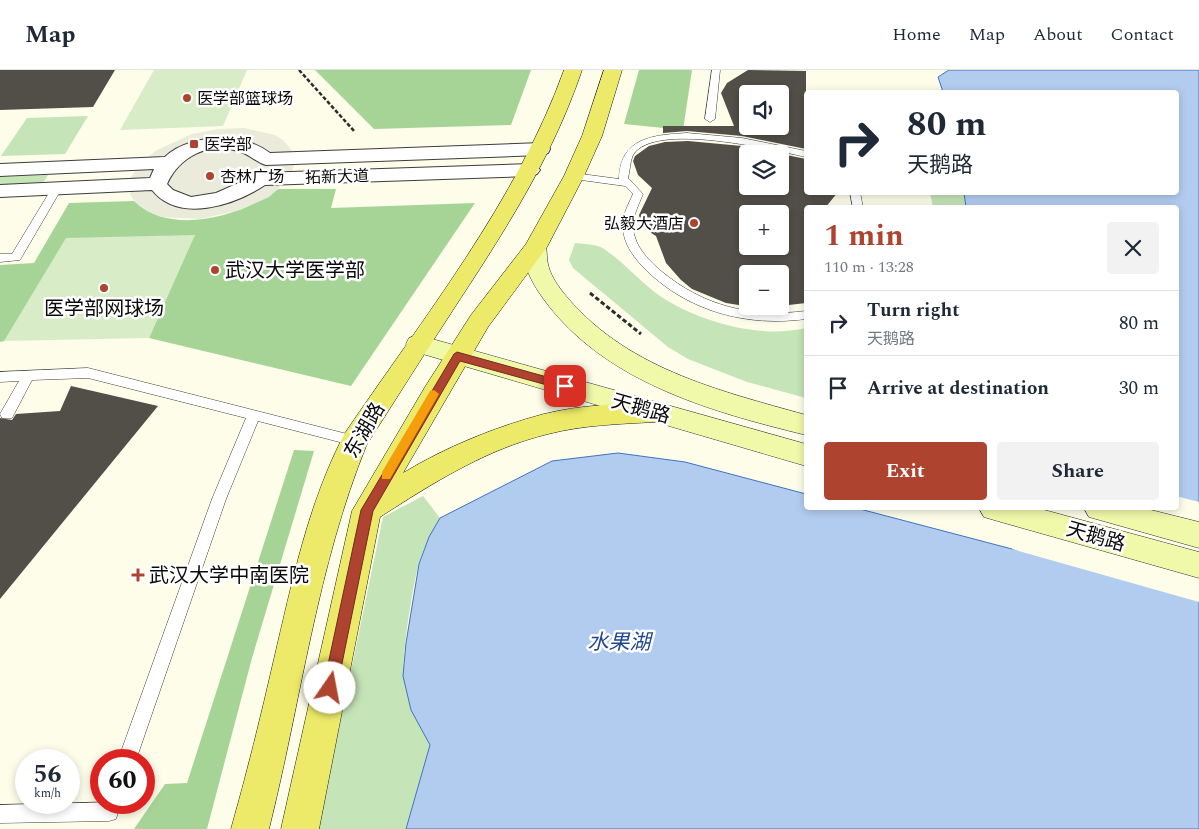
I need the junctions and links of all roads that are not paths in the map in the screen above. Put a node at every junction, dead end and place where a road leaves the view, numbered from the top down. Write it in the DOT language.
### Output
graph roads {
  1 [pos="573,70"];
  2 [pos="613,70"];
  3 [pos="716,70"];
  4 [pos="710,119"];
  5 [pos="541,149"];
  6 [pos="804,154"];
  7 [pos="168,164"];
  8 [pos="0,170"];
  9 [pos="530,170"];
  10 [pos="574,176"];
  11 [pos="627,183"];
  12 [pos="157,184"];
  13 [pos="57,188"];
  14 [pos="0,190"];
  15 [pos="536,247"];
  16 [pos="0,258"];
  17 [pos="804,315"];
  18 [pos="418,344"];
  19 [pos="457,356"];
  20 [pos="28,376"];
  21 [pos="0,377"];
  22 [pos="654,412"];
  23 [pos="7,414"];
  24 [pos="254,414"];
  25 [pos="804,424"];
  26 [pos="355,441"];
  27 [pos="804,454"];
  28 [pos="367,510"];
  29 [pos="1004,510"];
  30 [pos="1106,510"];
  31 [pos="1199,535"];
  32 [pos="1199,566"];
  33 [pos="131,749"];
  34 [pos="90,812"];
  35 [pos="0,814"];
  36 [pos="250,829"];
  37 [pos="300,829"];
  1 -- 5 [label="main road, 东湖路"];
  2 -- 10 [label="main road, 东湖路"];
  3 -- 4 [label="lane"];
  5 -- 7 [label="street, 拓新大道"];
  5 -- 9 [label="main road, 东湖路"];
  6 -- 11 [label="lane"];
  7 -- 8 [label="street, 拓新大道"];
  7 -- 12 [label="street"];
  9 -- 12 [label="street, 拓新大道"];
  9 -- 18 [label="main road, 东湖路"];
  10 -- 11 [label="lane"];
  10 -- 15 [label="main road, 东湖路"];
  11 -- 17 [label="lane"];
  12 -- 13 [label="street"];
  13 -- 14 [label="street"];
  13 -- 16 [label="lane"];
  15 -- 19 [label="main road, 东湖路"];
  15 -- 25 [label="main road, 天鹅路"];
  18 -- 19 [label="main road, 天鹅路"];
  18 -- 26 [label="main road, 东湖路"];
  19 -- 22 [label="main road, 天鹅路"];
  19 -- 28 [label="main road, 东湖路"];
  20 -- 21 [label="lane"];
  20 -- 23 [label="lane"];
  20 -- 24 [label="lane"];
  22 -- 27 [label="main road, 天鹅路"];
  22 -- 28 [label="main road"];
  24 -- 26 [label="lane"];
  24 -- 33 [label="lane"];
  26 -- 36 [label="main road, 东湖路"];
  28 -- 37 [label="main road, 东湖路"];
  29 -- 32 [label="main road, 天鹅路"];
  30 -- 31 [label="main road, 天鹅路"];
  34 -- 35 [label="lane"];
}
